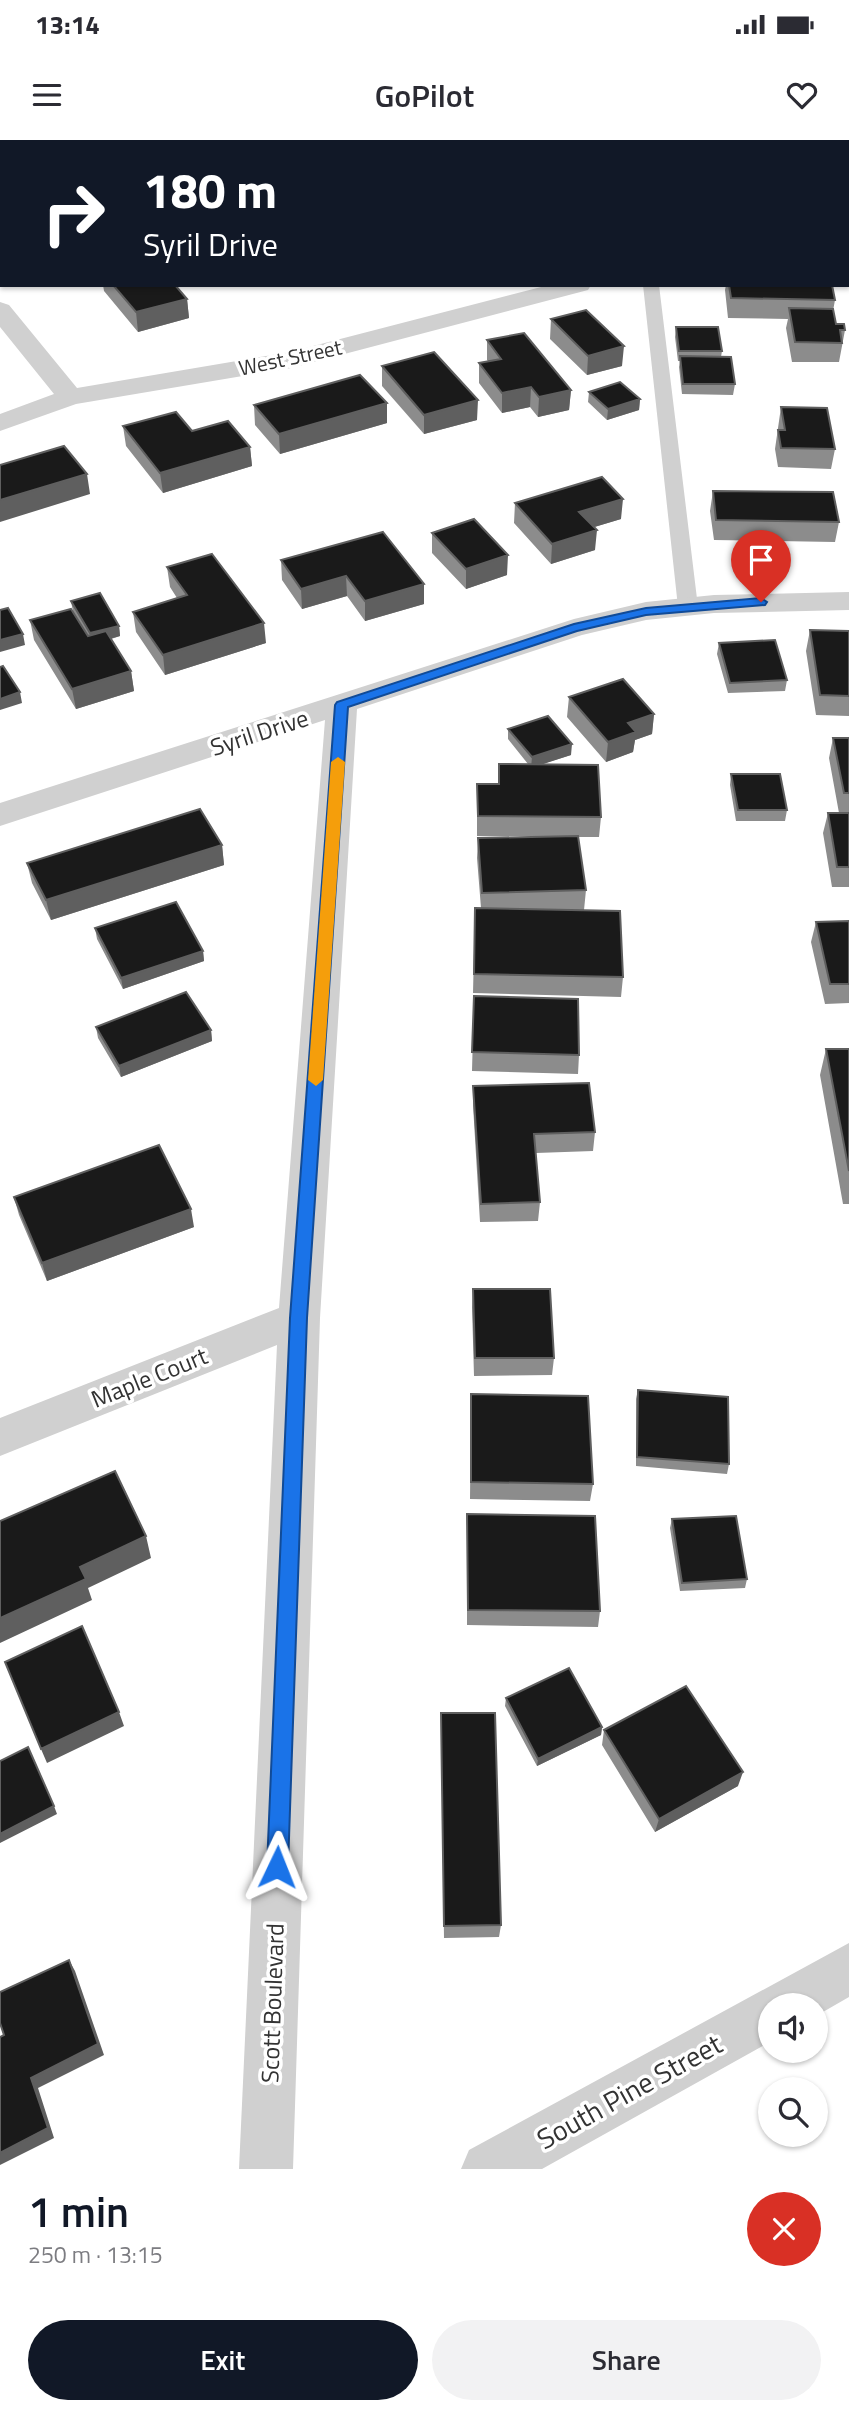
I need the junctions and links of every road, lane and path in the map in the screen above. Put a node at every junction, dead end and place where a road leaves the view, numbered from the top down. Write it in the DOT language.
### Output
graph roads {
  1 [pos="571,287"];
  2 [pos="651,287"];
  3 [pos="0,310"];
  4 [pos="70,397"];
  5 [pos="0,423"];
  6 [pos="849,601"];
  7 [pos="688,607"];
  8 [pos="342,705"];
  9 [pos="0,815"];
  10 [pos="299,1318"];
  11 [pos="0,1437"];
  12 [pos="849,1969"];
  13 [pos="806,1993"];
  14 [pos="758,2020"];
  15 [pos="266,2169"];
  16 [pos="488,2169"];
  1 -- 4 [label="street, West Street"];
  2 -- 7 [label="lane"];
  3 -- 4 [label="street"];
  4 -- 5 [label="street, West Street"];
  6 -- 7 [label="street, Syril Drive"];
  7 -- 8 [label="street, Syril Drive"];
  8 -- 9 [label="street, Syril Drive"];
  8 -- 10 [label="street, Scott Boulevard"];
  10 -- 11 [label="street, Maple Court"];
  10 -- 15 [label="street, Scott Boulevard"];
  12 -- 13 [label="street"];
  14 -- 16 [label="street, South Pine Street"];
}
